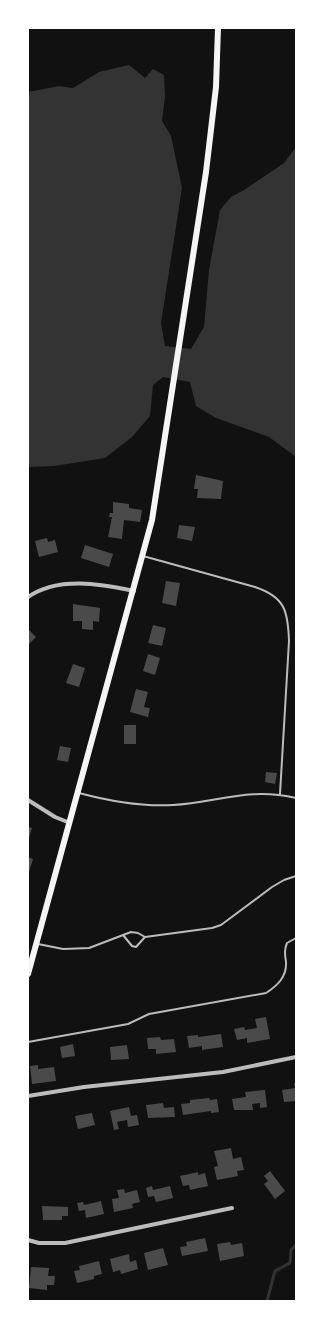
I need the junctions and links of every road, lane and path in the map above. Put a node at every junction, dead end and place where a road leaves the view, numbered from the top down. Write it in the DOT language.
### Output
graph roads {
  1 [pos="218,28"];
  2 [pos="143,556"];
  3 [pos="134,591"];
  4 [pos="28,597"];
  5 [pos="78,793"];
  6 [pos="280,794"];
  7 [pos="296,798"];
  8 [pos="28,800"];
  9 [pos="70,823"];
  10 [pos="296,876"];
  11 [pos="123,935"];
  12 [pos="145,937"];
  13 [pos="296,938"];
  14 [pos="36,944"];
  15 [pos="28,974"];
  16 [pos="28,1042"];
  17 [pos="296,1058"];
  18 [pos="28,1096"];
  19 [pos="232,1208"];
  20 [pos="28,1240"];
  1 -- 2 [label="main road"];
  2 -- 3 [label="main road"];
  2 -- 6 [label="lane"];
  3 -- 4 [label="street"];
  3 -- 5 [label="main road"];
  5 -- 6 [label="lane"];
  5 -- 9 [label="main road"];
  6 -- 7 [label="lane"];
  8 -- 9 [label="street"];
  9 -- 14 [label="main road"];
  10 -- 12 [label="lane"];
  11 -- 12 [label="lane"];
  11 -- 12 [label="lane"];
  11 -- 14 [label="lane"];
  13 -- 16 [label="lane"];
  14 -- 15 [label="main road"];
  17 -- 18 [label="street"];
  19 -- 20 [label="street"];
}
